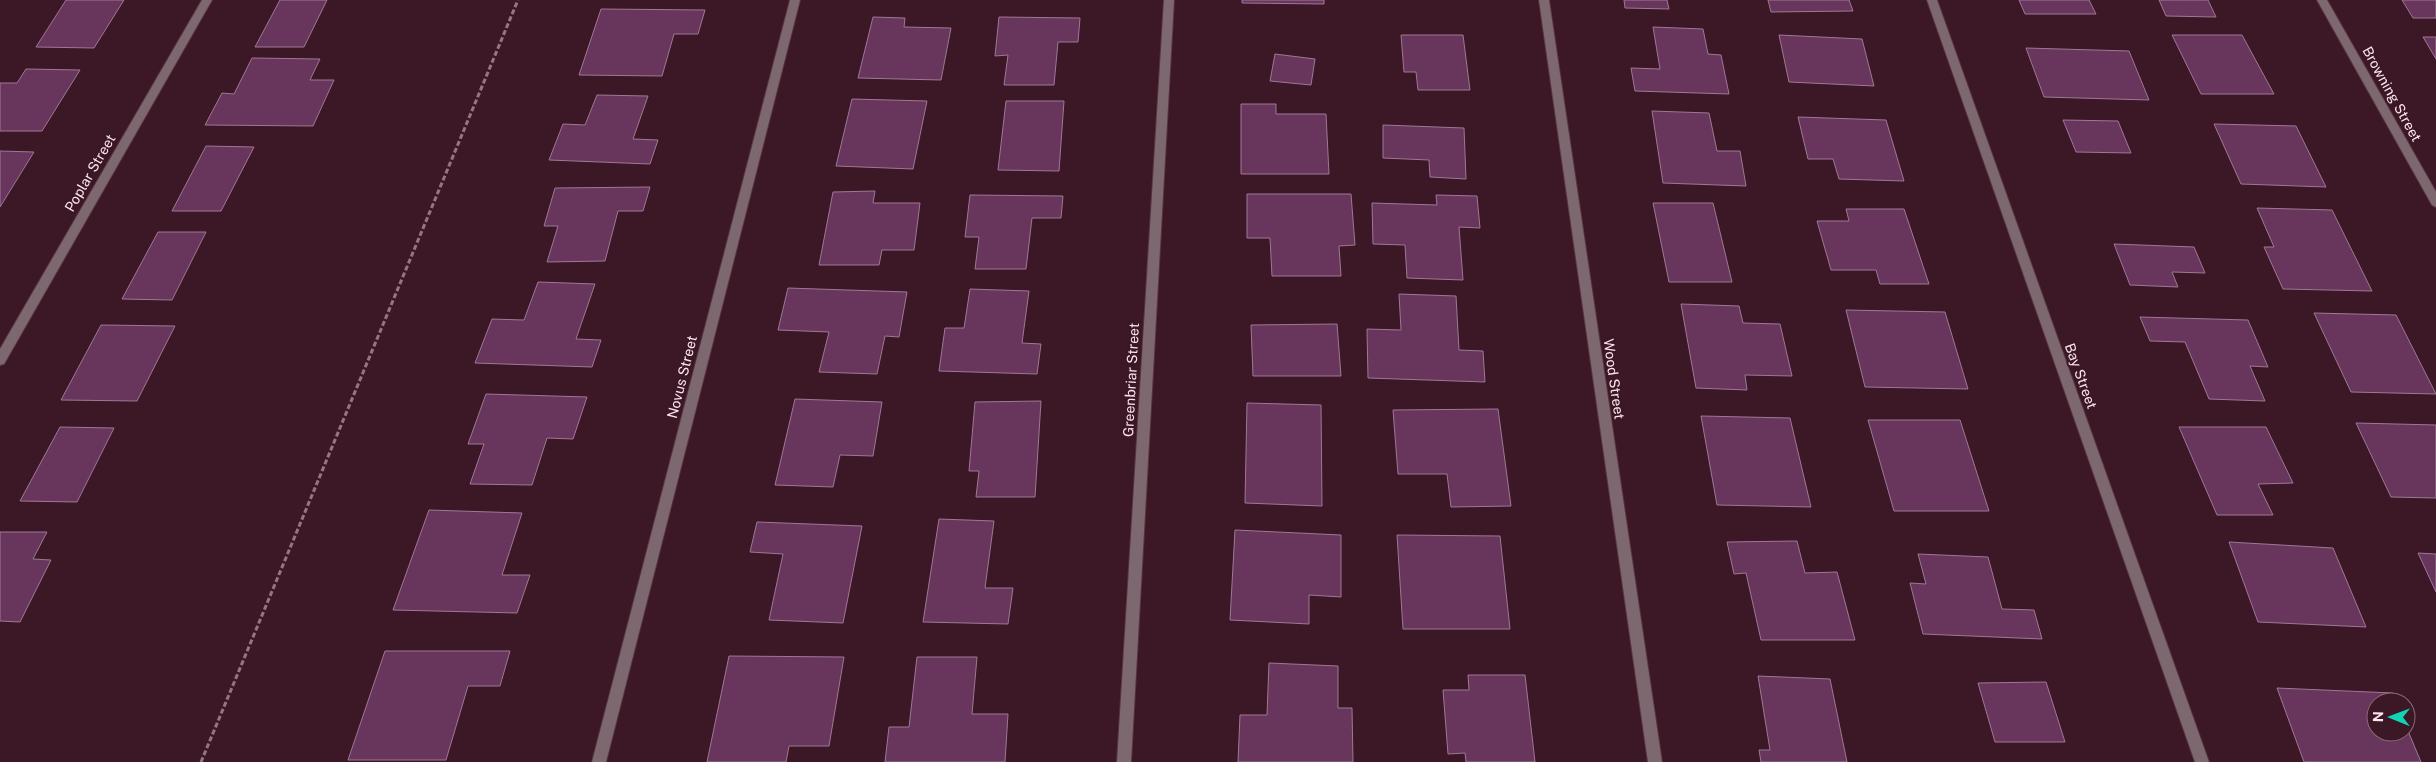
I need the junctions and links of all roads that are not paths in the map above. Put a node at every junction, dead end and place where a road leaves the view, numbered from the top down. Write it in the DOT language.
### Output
graph roads {
  1 [pos="207,0"];
  2 [pos="795,0"];
  3 [pos="1169,0"];
  4 [pos="1544,0"];
  5 [pos="1932,0"];
  6 [pos="2322,0"];
  7 [pos="2436,202"];
  8 [pos="0,360"];
  9 [pos="599,762"];
  10 [pos="1124,762"];
  11 [pos="1655,762"];
  12 [pos="2202,762"];
  1 -- 8 [label="street, Poplar Street"];
  2 -- 9 [label="street, Novus Street"];
  3 -- 10 [label="street, Greenbriar Street"];
  4 -- 11 [label="street, Wood Street"];
  5 -- 12 [label="street, Bay Street"];
  6 -- 7 [label="street, Browning Street"];
}
